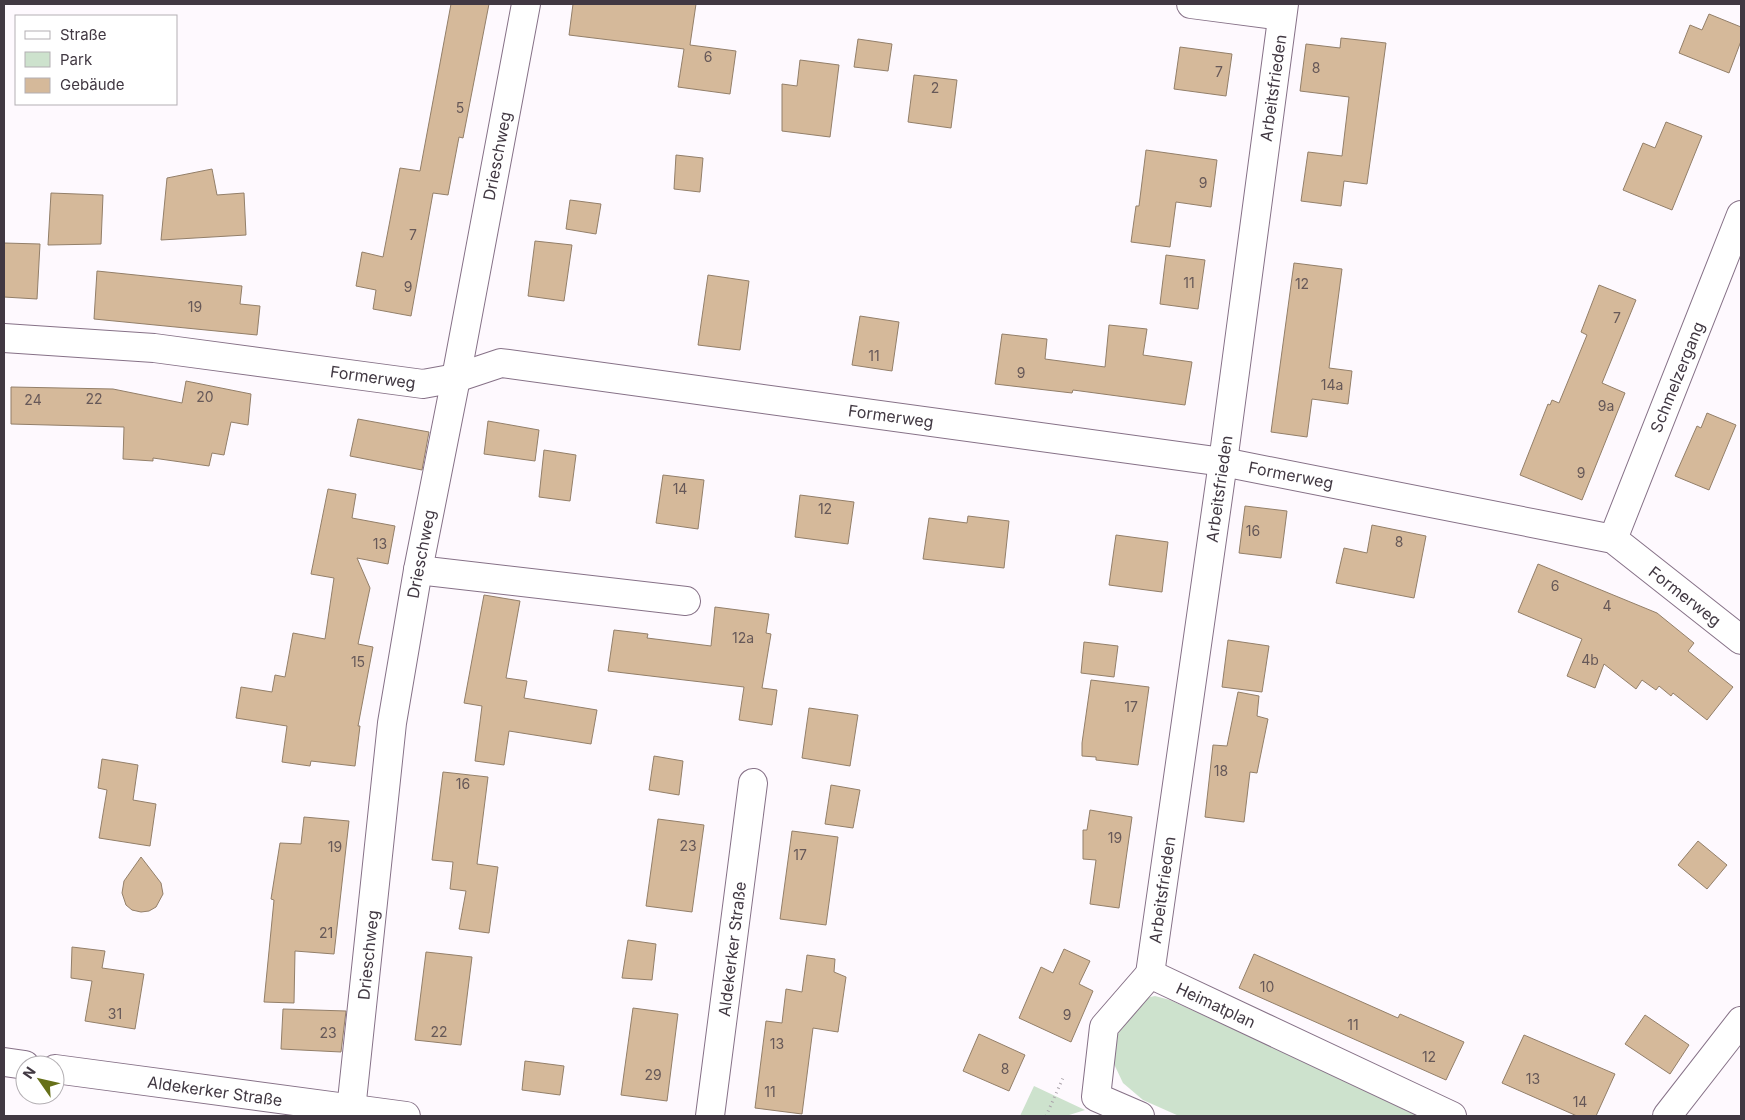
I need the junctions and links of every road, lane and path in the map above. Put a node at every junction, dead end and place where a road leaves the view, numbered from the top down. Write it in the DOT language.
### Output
graph roads {
  1 [pos="526,4"];
  2 [pos="1204,5"];
  3 [pos="1283,10"];
  4 [pos="1741,215"];
  5 [pos="4,338"];
  6 [pos="456,378"];
  7 [pos="1223,462"];
  8 [pos="1613,539"];
  9 [pos="418,570"];
  10 [pos="686,601"];
  11 [pos="1741,640"];
  12 [pos="753,783"];
  13 [pos="1150,974"];
  14 [pos="1741,1021"];
  15 [pos="65,1071"];
  16 [pos="351,1110"];
  17 [pos="406,1116"];
  18 [pos="710,1116"];
  19 [pos="1140,1116"];
  20 [pos="1452,1116"];
  21 [pos="1667,1116"];
  1 -- 6 [label="street, Drieschweg"];
  2 -- 3 [label="street"];
  3 -- 7 [label="street, Arbeitsfrieden"];
  4 -- 8 [label="street, Schmelzergang"];
  5 -- 6 [label="street, Formerweg"];
  6 -- 7 [label="street, Formerweg"];
  6 -- 9 [label="street, Drieschweg"];
  7 -- 8 [label="street, Formerweg"];
  7 -- 13 [label="street, Arbeitsfrieden"];
  8 -- 11 [label="street, Formerweg"];
  9 -- 10 [label="street"];
  9 -- 16 [label="street, Drieschweg"];
  12 -- 18 [label="street, Aldekerker Straße"];
  13 -- 19 [label="street"];
  13 -- 20 [label="street, Heimatplan"];
  14 -- 21 [label="street"];
  15 -- 16 [label="street, Aldekerker Straße"];
  16 -- 17 [label="street, Aldekerker Straße"];
}
